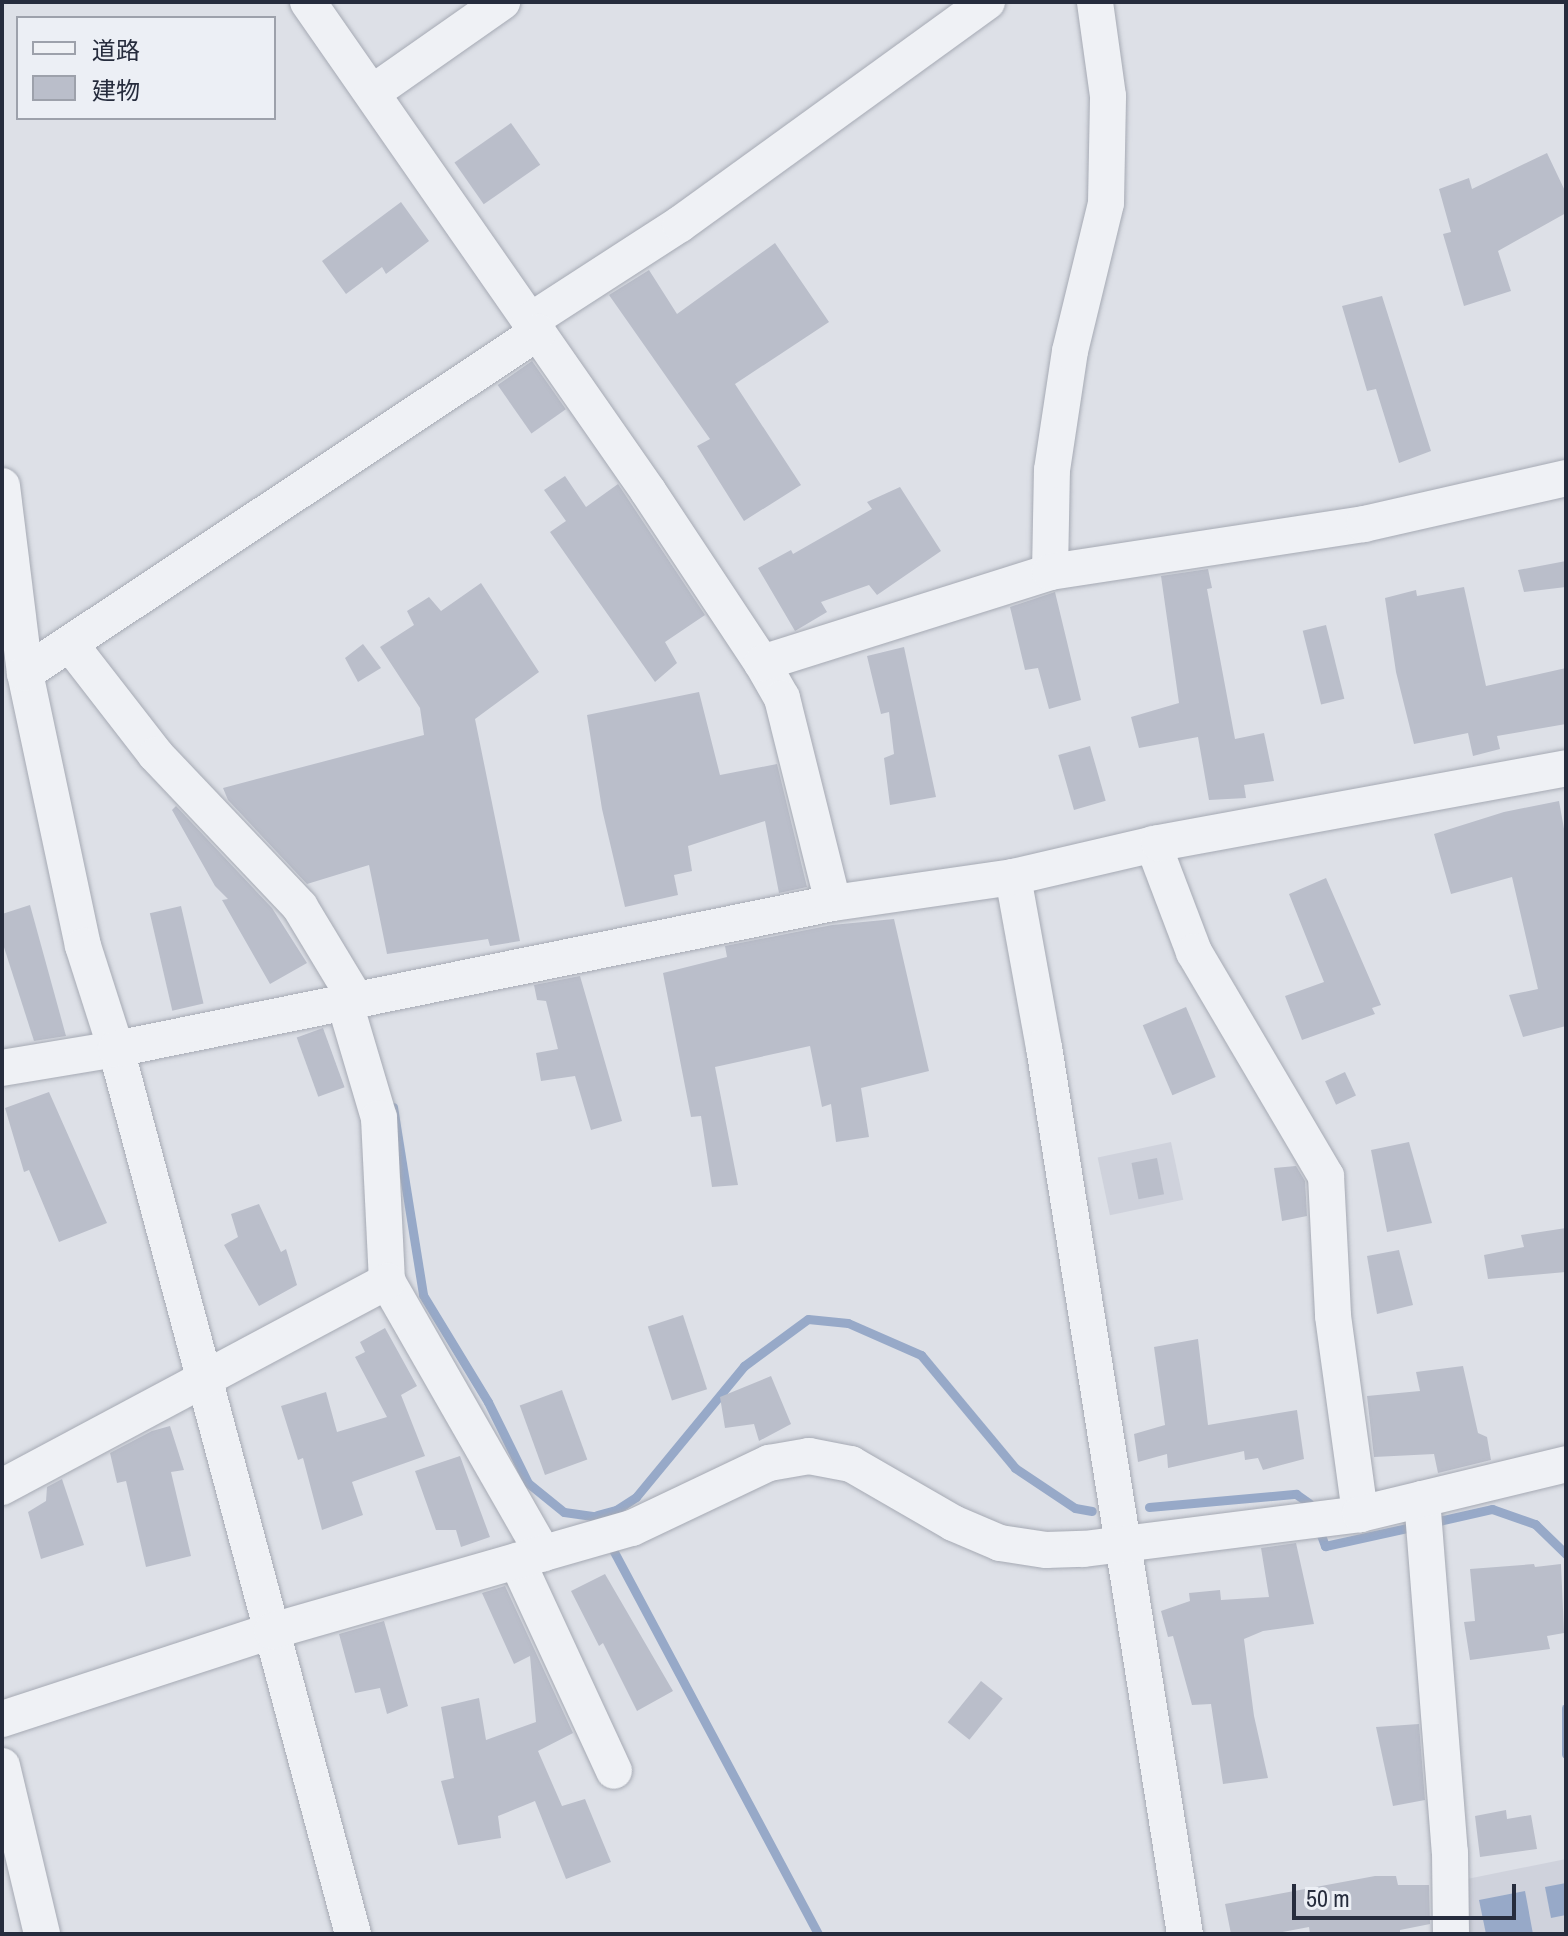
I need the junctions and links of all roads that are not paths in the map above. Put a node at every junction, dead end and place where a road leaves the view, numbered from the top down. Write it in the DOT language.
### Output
graph roads {
  1 [pos="308,2"];
  2 [pos="502,2"];
  3 [pos="1095,2"];
  4 [pos="965,8"];
  5 [pos="372,93"];
  6 [pos="534,326"];
  7 [pos="1566,478"];
  8 [pos="2,486"];
  9 [pos="1050,572"];
  10 [pos="76,654"];
  11 [pos="762,663"];
  12 [pos="25,673"];
  13 [pos="1566,768"];
  14 [pos="1153,844"];
  15 [pos="1013,877"];
  16 [pos="833,903"];
  17 [pos="350,999"];
  18 [pos="116,1049"];
  19 [pos="2,1068"];
  20 [pos="387,1281"];
  21 [pos="203,1379"];
  22 [pos="1566,1464"];
  23 [pos="2,1487"];
  24 [pos="1360,1514"];
  25 [pos="1424,1515"];
  26 [pos="1123,1544"];
  27 [pos="530,1557"];
  28 [pos="272,1631"];
  29 [pos="2,1719"];
  30 [pos="2,1766"];
  31 [pos="614,1771"];
  32 [pos="42,1934"];
  33 [pos="353,1934"];
  34 [pos="1185,1934"];
  35 [pos="1451,1934"];
  1 -- 5 [label="street"];
  2 -- 5 [label="street"];
  3 -- 9 [label="street"];
  4 -- 6 [label="street"];
  5 -- 6 [label="street"];
  6 -- 10 [label="street"];
  6 -- 11 [label="street"];
  7 -- 9 [label="street"];
  8 -- 12 [label="street"];
  9 -- 11 [label="street"];
  10 -- 12 [label="street"];
  10 -- 17 [label="street"];
  11 -- 16 [label="street"];
  12 -- 18 [label="street"];
  13 -- 14 [label="street"];
  14 -- 15 [label="street"];
  14 -- 24 [label="street"];
  15 -- 16 [label="street"];
  15 -- 26 [label="street"];
  16 -- 17 [label="street"];
  17 -- 18 [label="street"];
  17 -- 20 [label="street"];
  18 -- 19 [label="street"];
  18 -- 21 [label="street"];
  20 -- 21 [label="street"];
  20 -- 27 [label="street"];
  21 -- 23 [label="street"];
  21 -- 28 [label="street"];
  22 -- 25 [label="street"];
  24 -- 25 [label="street"];
  24 -- 26 [label="street"];
  25 -- 35 [label="street"];
  26 -- 27 [label="street"];
  26 -- 34 [label="street"];
  27 -- 28 [label="street"];
  27 -- 31 [label="street"];
  28 -- 29 [label="street"];
  28 -- 33 [label="street"];
  30 -- 32 [label="street"];
}
